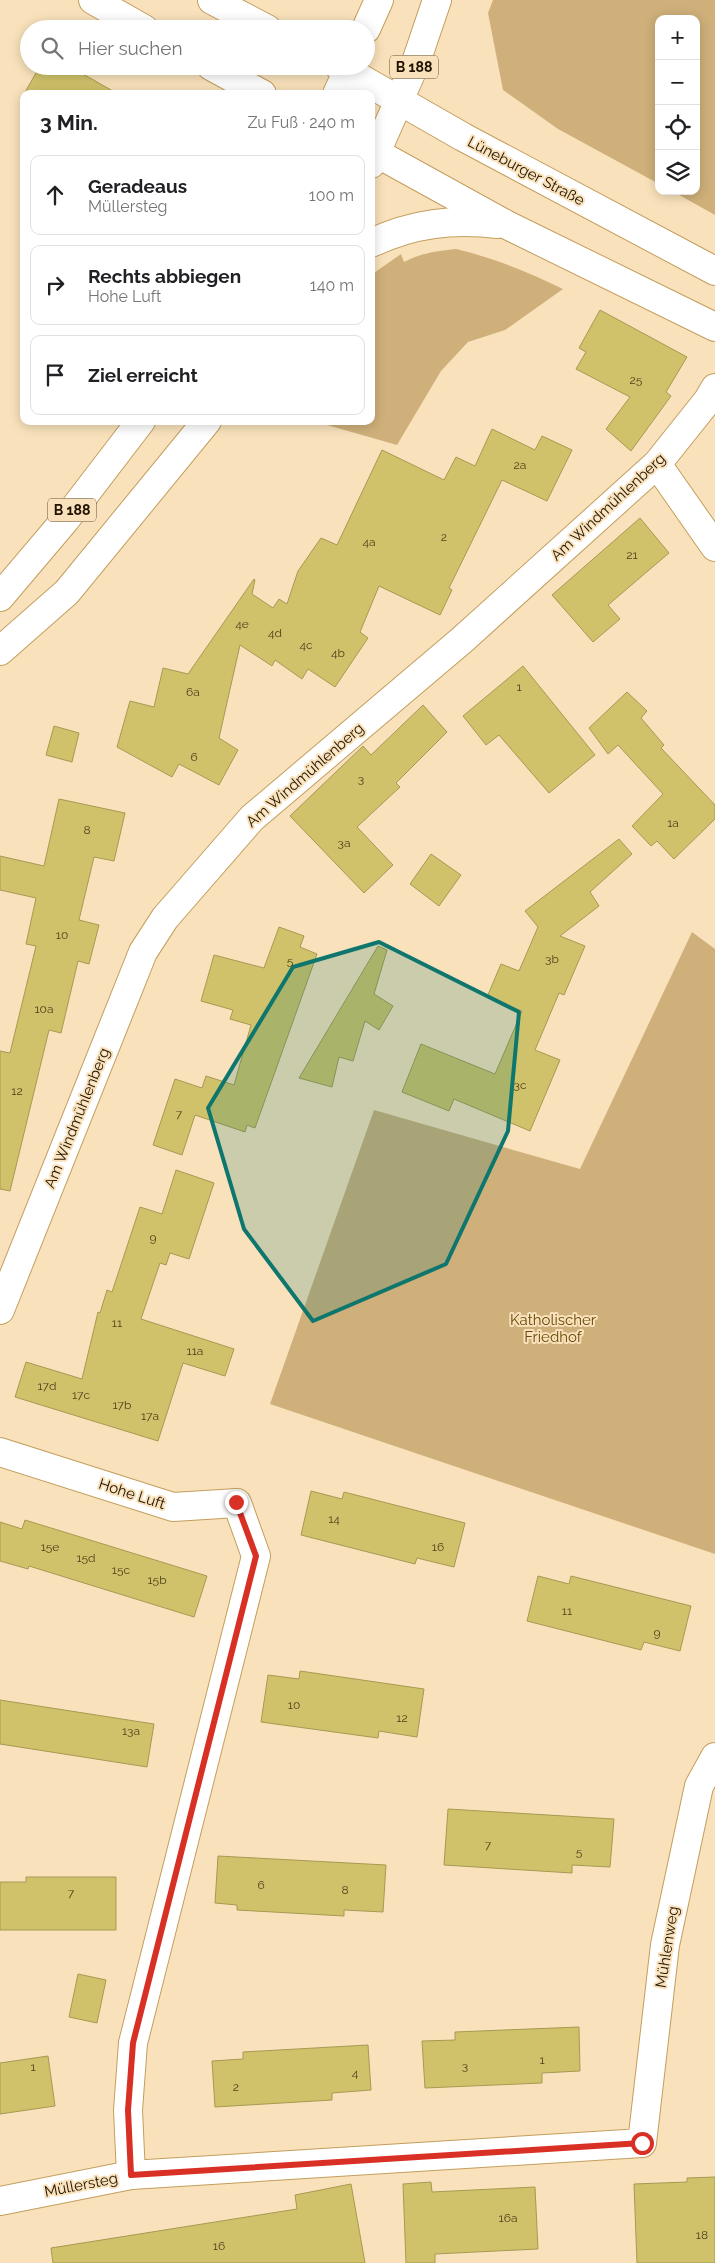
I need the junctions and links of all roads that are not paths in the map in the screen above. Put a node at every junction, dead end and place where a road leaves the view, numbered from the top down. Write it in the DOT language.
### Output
graph roads {
  1 [pos="93,0"];
  2 [pos="212,0"];
  3 [pos="379,0"];
  4 [pos="437,0"];
  5 [pos="128,20"];
  6 [pos="250,20"];
  7 [pos="370,20"];
  8 [pos="227,75"];
  9 [pos="345,75"];
  10 [pos="254,90"];
  11 [pos="400,102"];
  12 [pos="375,152"];
  13 [pos="375,157"];
  14 [pos="507,225"];
  15 [pos="375,241"];
  16 [pos="715,271"];
  17 [pos="715,328"];
  18 [pos="715,388"];
  19 [pos="138,425"];
  20 [pos="204,425"];
  21 [pos="658,464"];
  22 [pos="715,547"];
  23 [pos="0,597"];
  24 [pos="0,651"];
  25 [pos="0,1310"];
  26 [pos="0,1452"];
  27 [pos="715,1757"];
  28 [pos="642,2143"];
  29 [pos="131,2175"];
  30 [pos="0,2201"];
  1 -- 5 [label="street"];
  2 -- 6 [label="street"];
  3 -- 7 [label="street"];
  4 -- 11 [label="street, B 188"];
  8 -- 10 [label="street"];
  9 -- 11 [label="street, Lüneburger Straße"];
  11 -- 12 [label="street, B 188"];
  11 -- 16 [label="street, Lüneburger Straße"];
  13 -- 14 [label="street"];
  14 -- 15 [label="street"];
  14 -- 17 [label="street"];
  18 -- 21 [label="street, Am Windmühlenberg"];
  19 -- 23 [label="street, B 188"];
  20 -- 24 [label="street"];
  21 -- 22 [label="street"];
  21 -- 25 [label="street, Am Windmühlenberg"];
  26 -- 29 [label="street, Hohe Luft"];
  27 -- 28 [label="street, Mühlenweg"];
  28 -- 29 [label="street, Müllersteg"];
  29 -- 30 [label="street, Müllersteg"];
}
